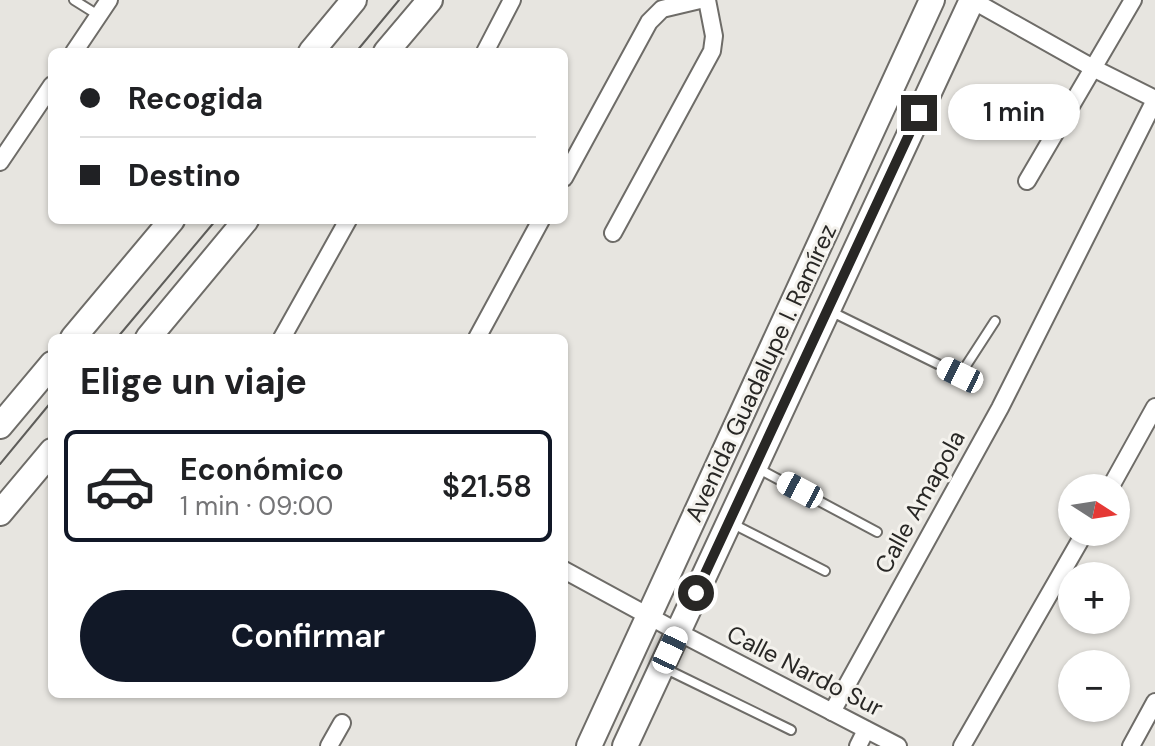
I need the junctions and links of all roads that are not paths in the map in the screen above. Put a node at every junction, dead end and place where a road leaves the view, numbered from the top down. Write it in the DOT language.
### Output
graph roads {
  1 [pos="74,0"];
  2 [pos="109,0"];
  3 [pos="354,0"];
  4 [pos="430,0"];
  5 [pos="512,0"];
  6 [pos="700,0"];
  7 [pos="707,0"];
  8 [pos="932,0"];
  9 [pos="972,0"];
  10 [pos="1133,0"];
  11 [pos="99,15"];
  12 [pos="77,48"];
  13 [pos="314,48"];
  14 [pos="389,48"];
  15 [pos="487,48"];
  16 [pos="1093,68"];
  17 [pos="48,91"];
  18 [pos="1155,100"];
  19 [pos="0,162"];
  20 [pos="568,171"];
  21 [pos="1027,181"];
  22 [pos="169,224"];
  23 [pos="243,224"];
  24 [pos="346,224"];
  25 [pos="539,224"];
  26 [pos="613,233"];
  27 [pos="827,310"];
  28 [pos="995,321"];
  29 [pos="76,334"];
  30 [pos="151,334"];
  31 [pos="284,334"];
  32 [pos="479,334"];
  33 [pos="48,369"];
  34 [pos="1155,407"];
  35 [pos="0,426"];
  36 [pos="48,456"];
  37 [pos="754,467"];
  38 [pos="1118,474"];
  39 [pos="0,513"];
  40 [pos="729,522"];
  41 [pos="877,532"];
  42 [pos="1077,546"];
  43 [pos="825,571"];
  44 [pos="568,572"];
  45 [pos="649,616"];
  46 [pos="678,632"];
  47 [pos="662,667"];
  48 [pos="1155,702"];
  49 [pos="832,712"];
  50 [pos="342,723"];
  51 [pos="791,730"];
  52 [pos="866,730"];
  53 [pos="329,746"];
  54 [pos="589,746"];
  55 [pos="625,746"];
  56 [pos="858,746"];
  57 [pos="898,746"];
  58 [pos="962,746"];
  59 [pos="1131,746"];
  1 -- 11 [label="lane"];
  2 -- 11 [label="street"];
  3 -- 13 [label="main road"];
  4 -- 14 [label="main road"];
  5 -- 15 [label="street"];
  6 -- 20 [label="street"];
  7 -- 26 [label="street"];
  8 -- 45 [label="main road, Avenida Guadalupe I. Ramírez"];
  9 -- 16 [label="street"];
  9 -- 27 [label="main road, Avenida Guadalupe I. Ramírez"];
  10 -- 16 [label="street"];
  11 -- 12 [label="street"];
  16 -- 18 [label="street"];
  16 -- 21 [label="street"];
  17 -- 19 [label="street"];
  18 -- 49 [label="street, Calle Amapola"];
  22 -- 29 [label="main road"];
  23 -- 30 [label="main road"];
  24 -- 31 [label="street"];
  25 -- 32 [label="street"];
  27 -- 28 [label="lane"];
  27 -- 37 [label="main road, Avenida Guadalupe I. Ramírez"];
  33 -- 35 [label="main road"];
  34 -- 38 [label="street"];
  36 -- 39 [label="main road"];
  37 -- 40 [label="main road, Avenida Guadalupe I. Ramírez"];
  37 -- 41 [label="lane"];
  40 -- 43 [label="lane"];
  40 -- 46 [label="main road, Avenida Guadalupe I. Ramírez"];
  42 -- 58 [label="street"];
  44 -- 45 [label="street, Calle Nardo Sur"];
  45 -- 46 [label="street, Calle Nardo Sur"];
  45 -- 54 [label="main road, Avenida Guadalupe I. Ramírez"];
  46 -- 47 [label="main road, Avenida Guadalupe I. Ramírez"];
  46 -- 49 [label="street, Calle Nardo Sur"];
  47 -- 51 [label="lane"];
  47 -- 55 [label="main road, Avenida Guadalupe I. Ramírez"];
  48 -- 59 [label="street"];
  49 -- 52 [label="street, Calle Nardo Sur"];
  50 -- 53 [label="street"];
  52 -- 56 [label="street"];
  52 -- 57 [label="street, Calle Nardo Sur"];
}
